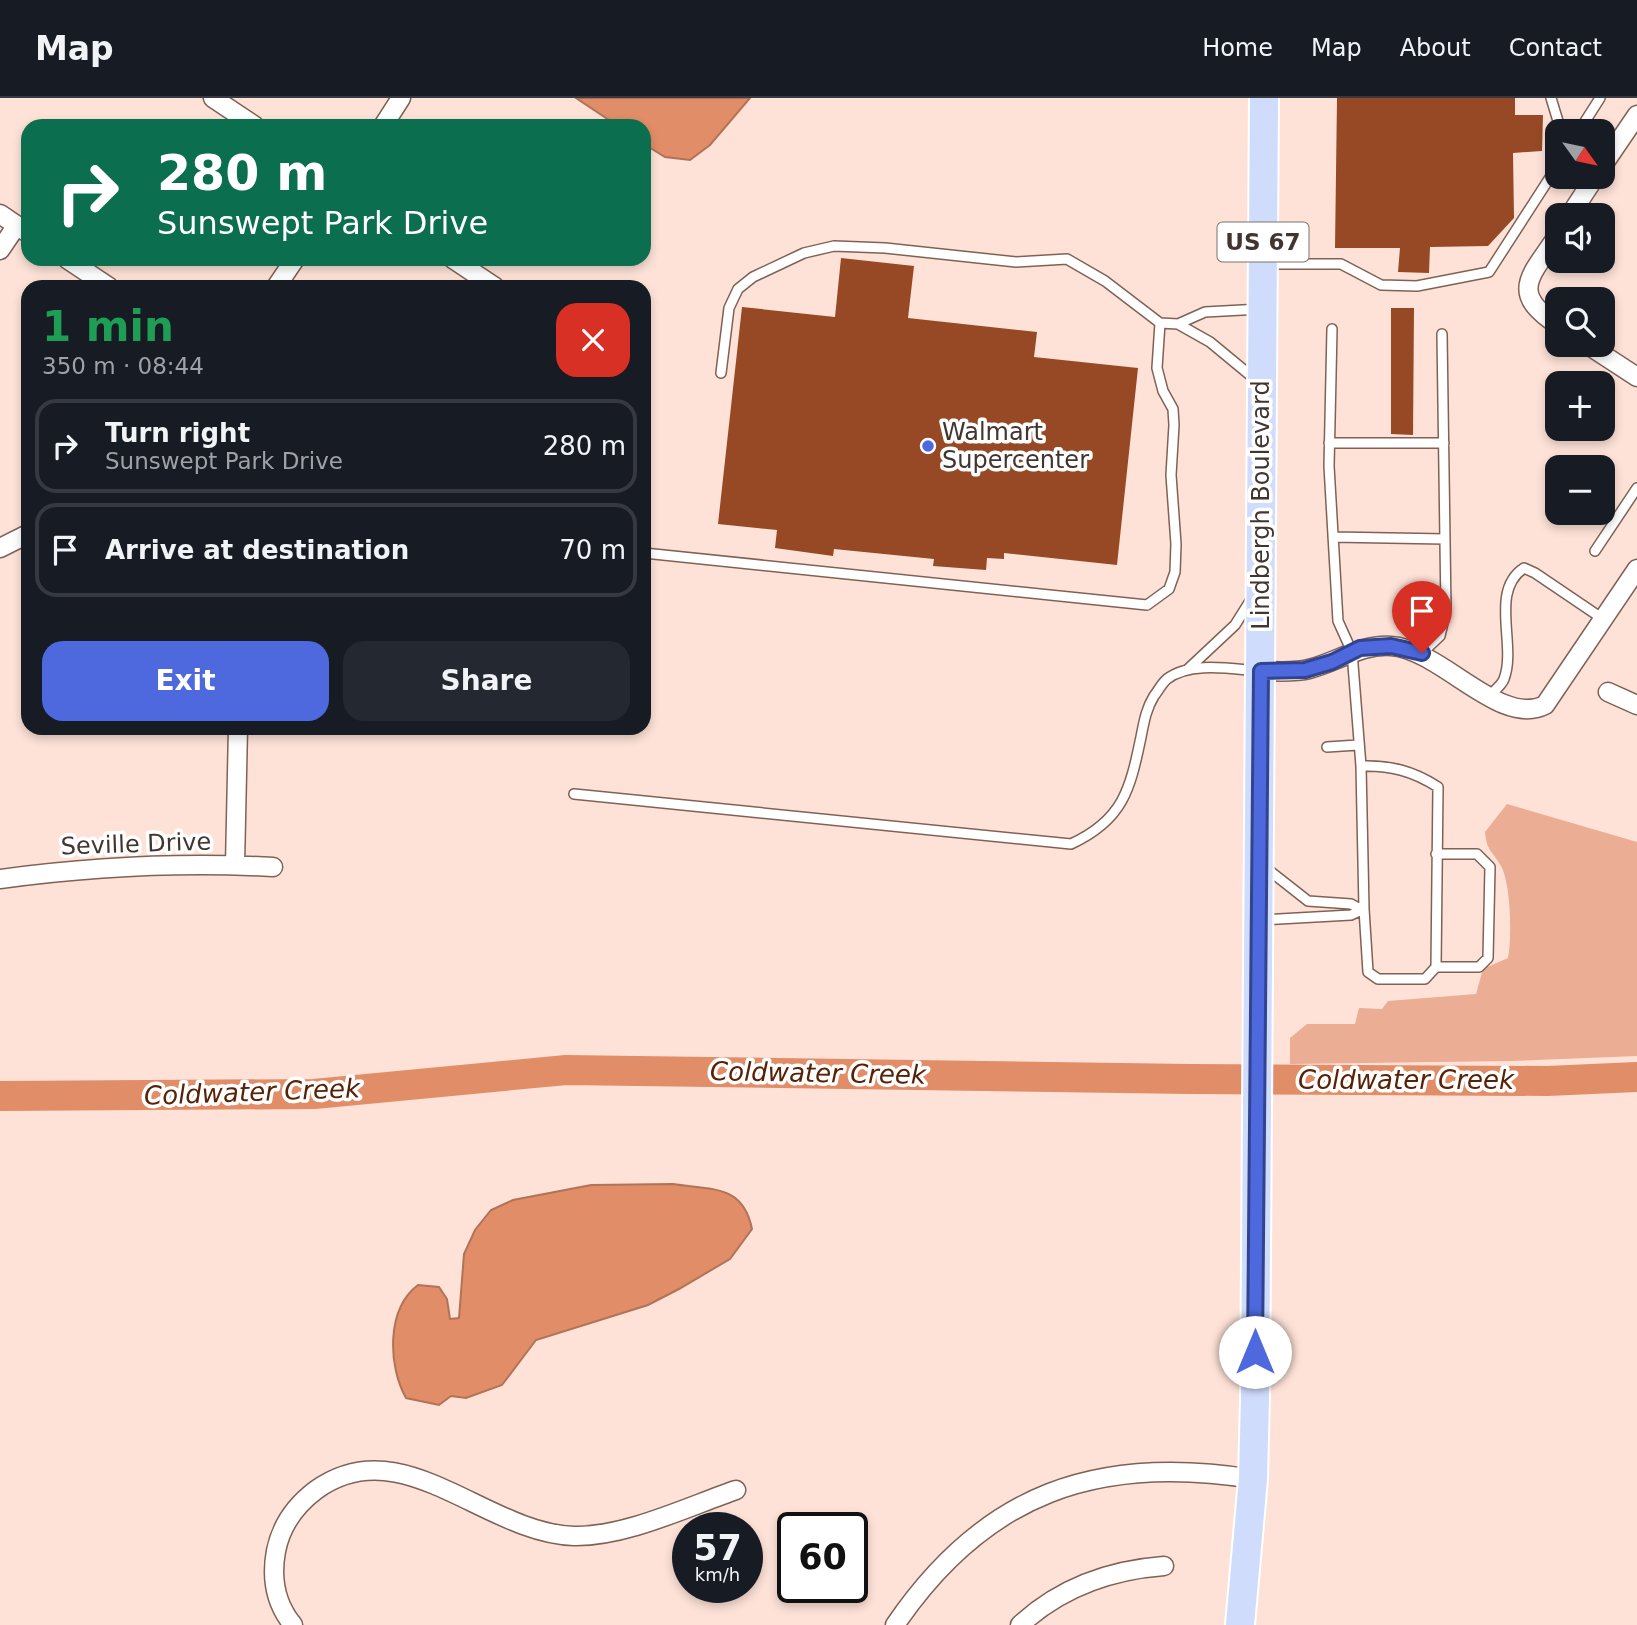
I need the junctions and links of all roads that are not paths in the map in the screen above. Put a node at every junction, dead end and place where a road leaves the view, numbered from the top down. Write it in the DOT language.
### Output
graph roads {
  1 [pos="213,98"];
  2 [pos="401,98"];
  3 [pos="1264,98"];
  4 [pos="1551,98"];
  5 [pos="1600,98"];
  6 [pos="1637,115"];
  7 [pos="244,119"];
  8 [pos="388,119"];
  9 [pos="1557,119"];
  10 [pos="1587,119"];
  11 [pos="1615,147"];
  12 [pos="1545,185"];
  13 [pos="0,214"];
  14 [pos="21,228"];
  15 [pos="21,230"];
  16 [pos="0,250"];
  17 [pos="1545,255"];
  18 [pos="1263,264"];
  19 [pos="78,266"];
  20 [pos="464,266"];
  21 [pos="98,280"];
  22 [pos="484,280"];
  23 [pos="1262,309"];
  24 [pos="1545,317"];
  25 [pos="1160,323"];
  26 [pos="1178,324"];
  27 [pos="1332,329"];
  28 [pos="1442,334"];
  29 [pos="1606,357"];
  30 [pos="721,373"];
  31 [pos="1637,377"];
  32 [pos="1262,386"];
  33 [pos="1329,443"];
  34 [pos="1444,443"];
  35 [pos="1637,488"];
  36 [pos="1333,537"];
  37 [pos="21,538"];
  38 [pos="1446,539"];
  39 [pos="0,548"];
  40 [pos="1595,551"];
  41 [pos="651,554"];
  42 [pos="1637,569"];
  43 [pos="1261,584"];
  44 [pos="1603,620"];
  45 [pos="1352,652"];
  46 [pos="1422,653"];
  47 [pos="1187,671"];
  48 [pos="1261,671"];
  49 [pos="1608,692"];
  50 [pos="1489,696"];
  51 [pos="1637,705"];
  52 [pos="237,735"];
  53 [pos="1358,746"];
  54 [pos="1327,747"];
  55 [pos="1361,766"];
  56 [pos="574,794"];
  57 [pos="1436,854"];
  58 [pos="1259,863"];
  59 [pos="234,865"];
  60 [pos="273,867"];
  61 [pos="0,878"];
  62 [pos="1362,909"];
  63 [pos="1259,920"];
  64 [pos="1436,967"];
  65 [pos="1253,1479"];
  66 [pos="736,1490"];
  67 [pos="1164,1566"];
  68 [pos="293,1625"];
  69 [pos="895,1625"];
  70 [pos="1020,1625"];
  71 [pos="1240,1625"];
  1 -- 7 [label="street"];
  2 -- 8 [label="street"];
  3 -- 18 [label="main road, Lindbergh Boulevard / US 67"];
  4 -- 9 [label="lane"];
  5 -- 10 [label="lane"];
  6 -- 11 [label="street"];
  12 -- 18 [label="lane"];
  13 -- 14 [label="street"];
  15 -- 16 [label="street"];
  17 -- 24 [label="street"];
  18 -- 23 [label="main road, Lindbergh Boulevard / US 67"];
  19 -- 21 [label="street"];
  20 -- 22 [label="street"];
  23 -- 26 [label="lane"];
  23 -- 32 [label="main road, Lindbergh Boulevard / US 67"];
  25 -- 26 [label="lane"];
  25 -- 30 [label="lane"];
  25 -- 41 [label="lane"];
  26 -- 32 [label="lane"];
  27 -- 33 [label="lane"];
  28 -- 34 [label="lane"];
  29 -- 31 [label="street"];
  32 -- 43 [label="main road, Lindbergh Boulevard / US 67"];
  33 -- 34 [label="lane"];
  33 -- 36 [label="lane"];
  34 -- 38 [label="lane"];
  35 -- 40 [label="lane"];
  36 -- 38 [label="lane"];
  36 -- 45 [label="lane"];
  37 -- 39 [label="street"];
  38 -- 46 [label="lane"];
  42 -- 44 [label="street"];
  43 -- 47 [label="lane"];
  43 -- 48 [label="main road, Lindbergh Boulevard / US 67"];
  44 -- 50 [label="street"];
  44 -- 50 [label="lane"];
  45 -- 46 [label="street"];
  45 -- 48 [label="street"];
  45 -- 53 [label="lane"];
  46 -- 50 [label="street"];
  47 -- 48 [label="lane"];
  47 -- 56 [label="lane"];
  48 -- 58 [label="main road, Lindbergh Boulevard / US 67"];
  49 -- 51 [label="street"];
  52 -- 59 [label="street"];
  53 -- 54 [label="lane"];
  53 -- 55 [label="lane"];
  55 -- 57 [label="lane"];
  55 -- 62 [label="lane"];
  57 -- 64 [label="lane"];
  57 -- 64 [label="lane"];
  58 -- 62 [label="lane"];
  58 -- 63 [label="main road, Lindbergh Boulevard / US 67"];
  59 -- 60 [label="street, Seville Drive"];
  59 -- 61 [label="street, Seville Drive"];
  62 -- 63 [label="lane"];
  62 -- 64 [label="lane"];
  63 -- 65 [label="main road, Lindbergh Boulevard / US 67"];
  65 -- 69 [label="street"];
  65 -- 71 [label="main road, Lindbergh Boulevard / US 67"];
  66 -- 68 [label="street"];
  67 -- 70 [label="street"];
}
